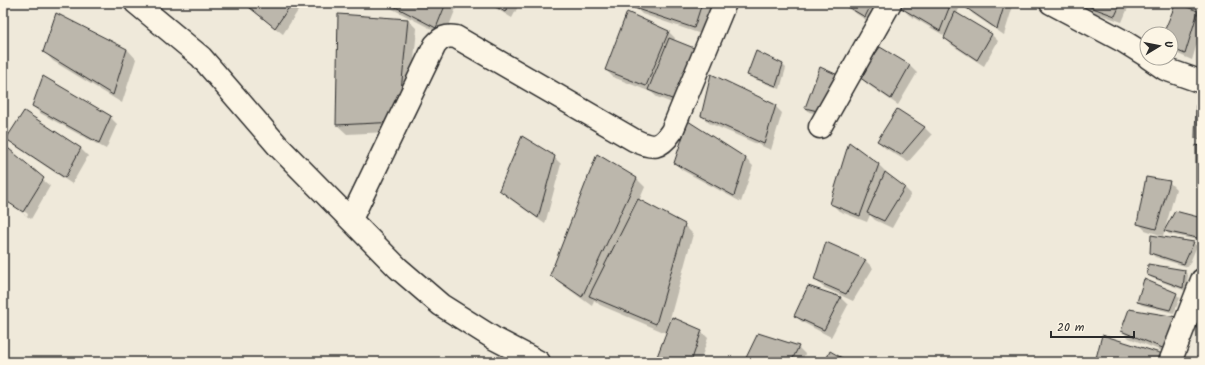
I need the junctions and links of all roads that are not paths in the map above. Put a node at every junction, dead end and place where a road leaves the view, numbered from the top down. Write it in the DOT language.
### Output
graph roads {
  1 [pos="136,3"];
  2 [pos="725,3"];
  3 [pos="890,3"];
  4 [pos="1051,3"];
  5 [pos="1139,51"];
  6 [pos="1161,66"];
  7 [pos="1202,82"];
  8 [pos="820,127"];
  9 [pos="351,219"];
  10 [pos="1202,280"];
  11 [pos="539,362"];
  12 [pos="1170,362"];
  1 -- 9 [label="street"];
  2 -- 9 [label="street"];
  3 -- 8 [label="street"];
  4 -- 5 [label="street"];
  6 -- 7 [label="street"];
  9 -- 11 [label="street"];
  10 -- 12 [label="street"];
}
